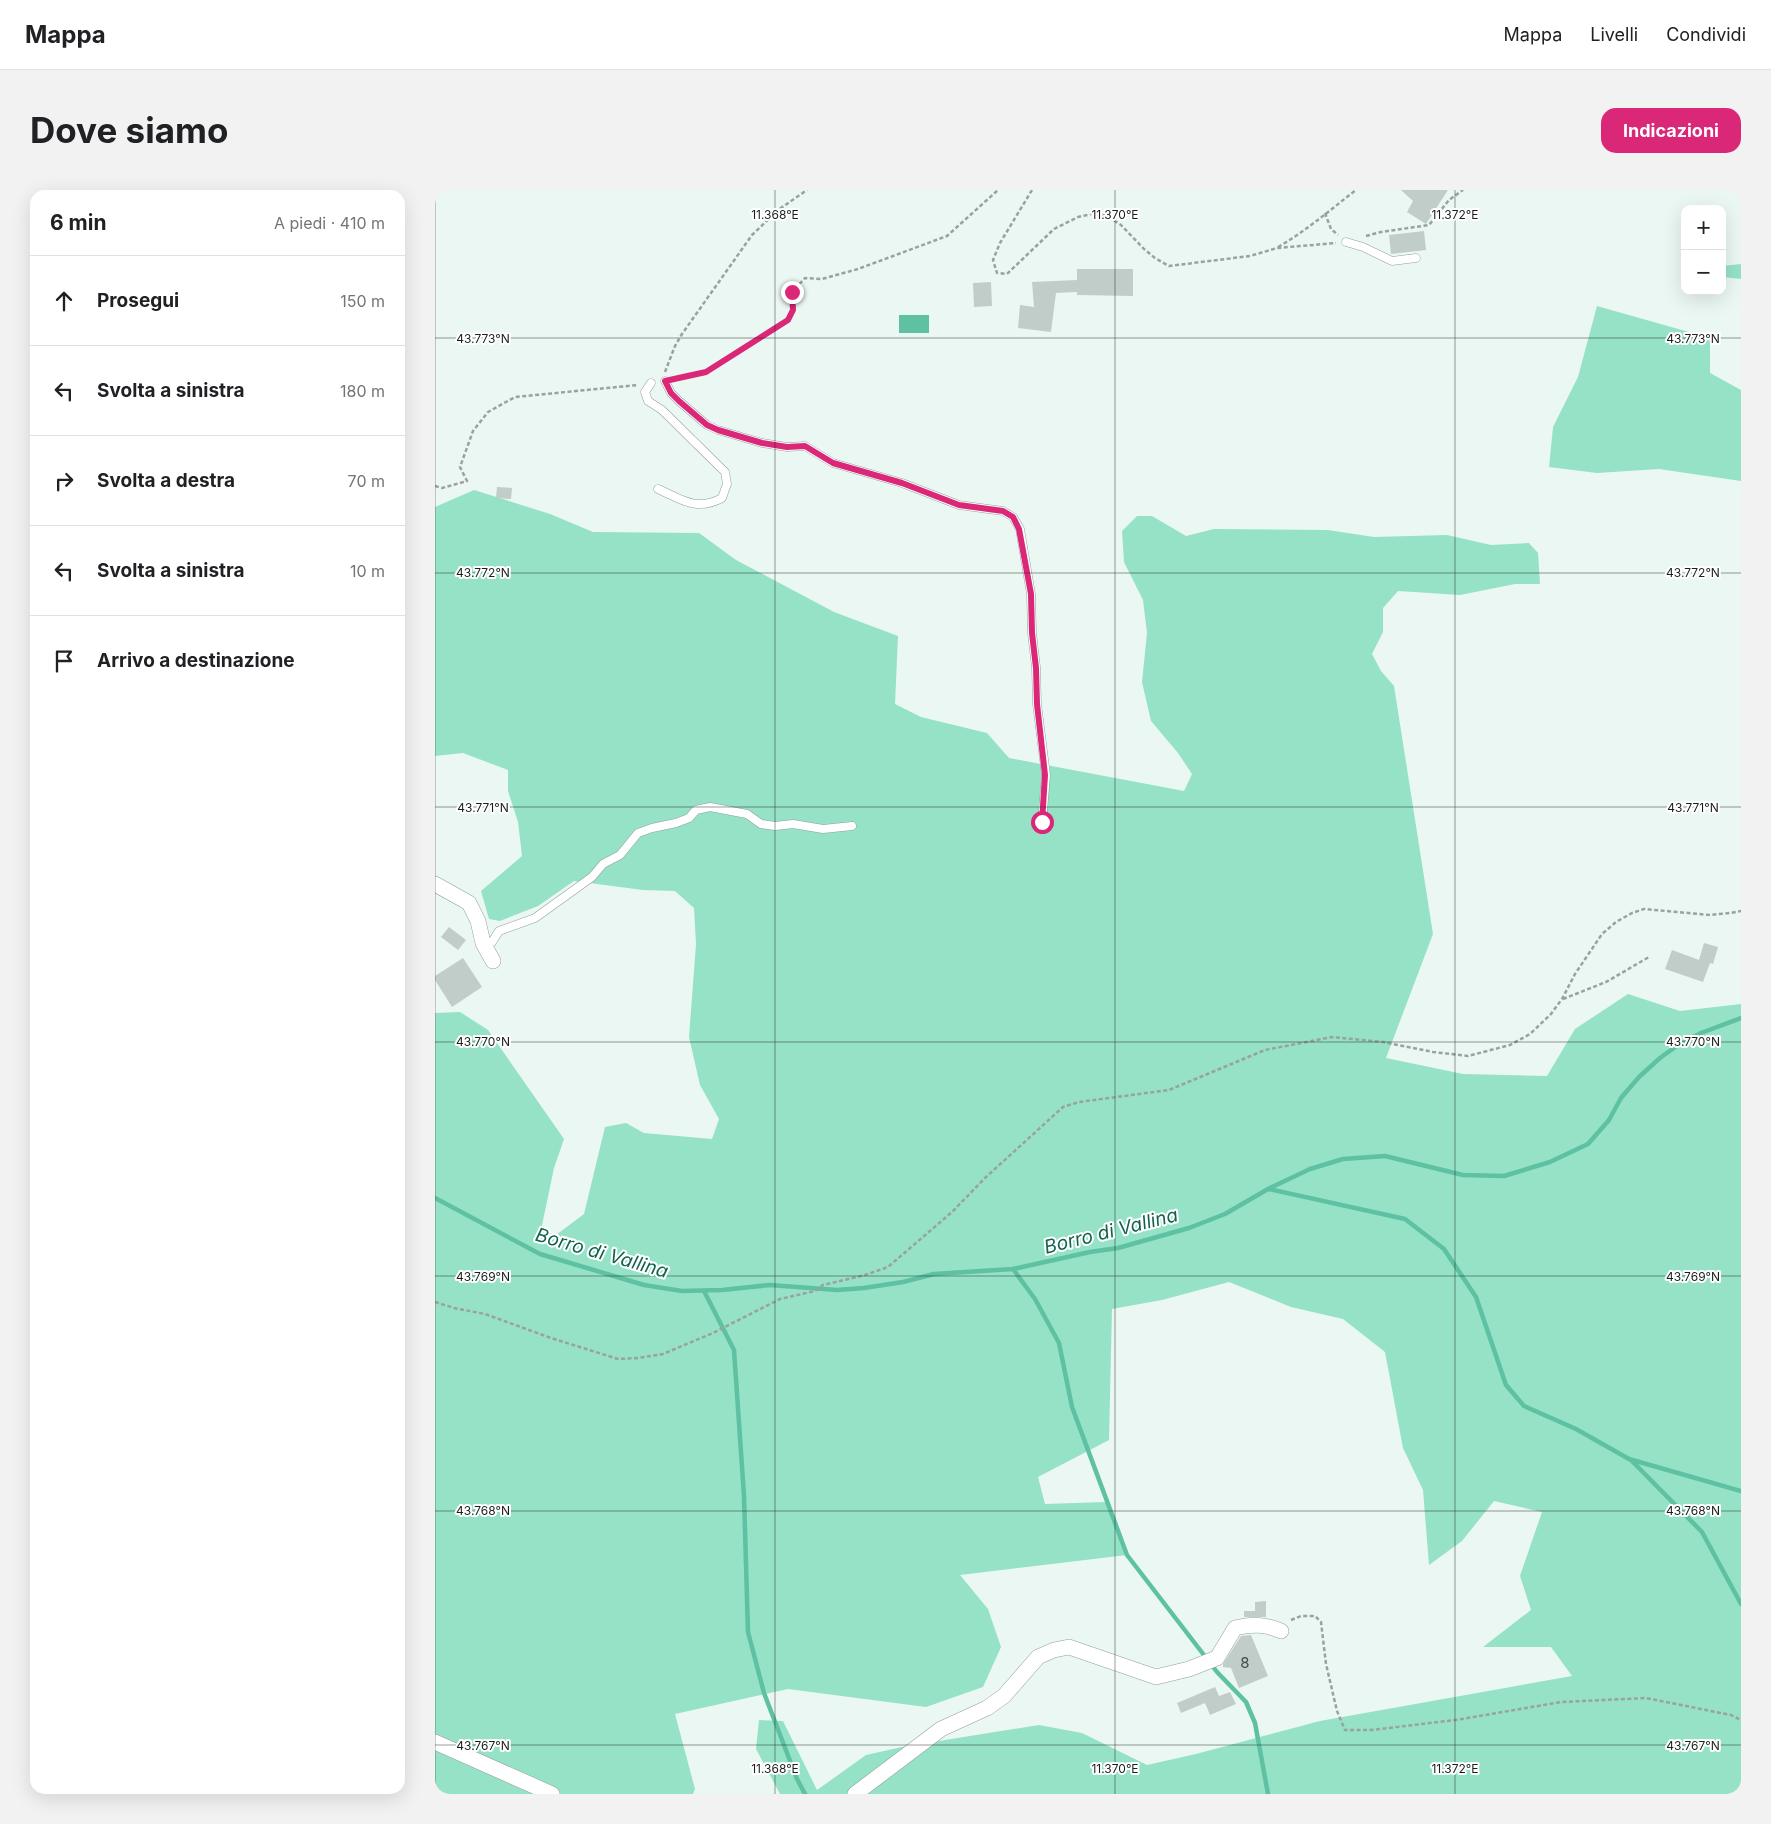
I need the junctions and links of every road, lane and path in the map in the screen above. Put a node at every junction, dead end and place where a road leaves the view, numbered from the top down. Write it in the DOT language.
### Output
graph roads {
  1 [pos="807,190"];
  2 [pos="997,190"];
  3 [pos="1032,190"];
  4 [pos="1357,190"];
  5 [pos="1463,190"];
  6 [pos="1325,213"];
  7 [pos="1346,242"];
  8 [pos="1277,248"];
  9 [pos="1416,258"];
  10 [pos="665,381"];
  11 [pos="651,384"];
  12 [pos="435,486"];
  13 [pos="658,488"];
  14 [pos="1042,822"];
  15 [pos="852,826"];
  16 [pos="435,884"];
  17 [pos="1741,911"];
  18 [pos="483,943"];
  19 [pos="1649,957"];
  20 [pos="493,961"];
  21 [pos="1562,999"];
  22 [pos="435,1302"];
  23 [pos="1281,1631"];
  24 [pos="1741,1720"];
  25 [pos="435,1742"];
  26 [pos="552,1794"];
  27 [pos="855,1794"];
  1 -- 10 [label="path"];
  2 -- 10 [label="path"];
  3 -- 8 [label="path"];
  4 -- 6 [label="path"];
  5 -- 7 [label="path"];
  6 -- 7 [label="path"];
  6 -- 8 [label="path"];
  7 -- 8 [label="path"];
  7 -- 9 [label="lane"];
  10 -- 14 [label="lane"];
  11 -- 12 [label="path"];
  11 -- 13 [label="lane"];
  15 -- 18 [label="lane"];
  16 -- 18 [label="street"];
  17 -- 21 [label="path"];
  18 -- 20 [label="street"];
  19 -- 21 [label="path"];
  21 -- 22 [label="path"];
  23 -- 24 [label="path"];
  23 -- 27 [label="street"];
  25 -- 26 [label="street"];
}
